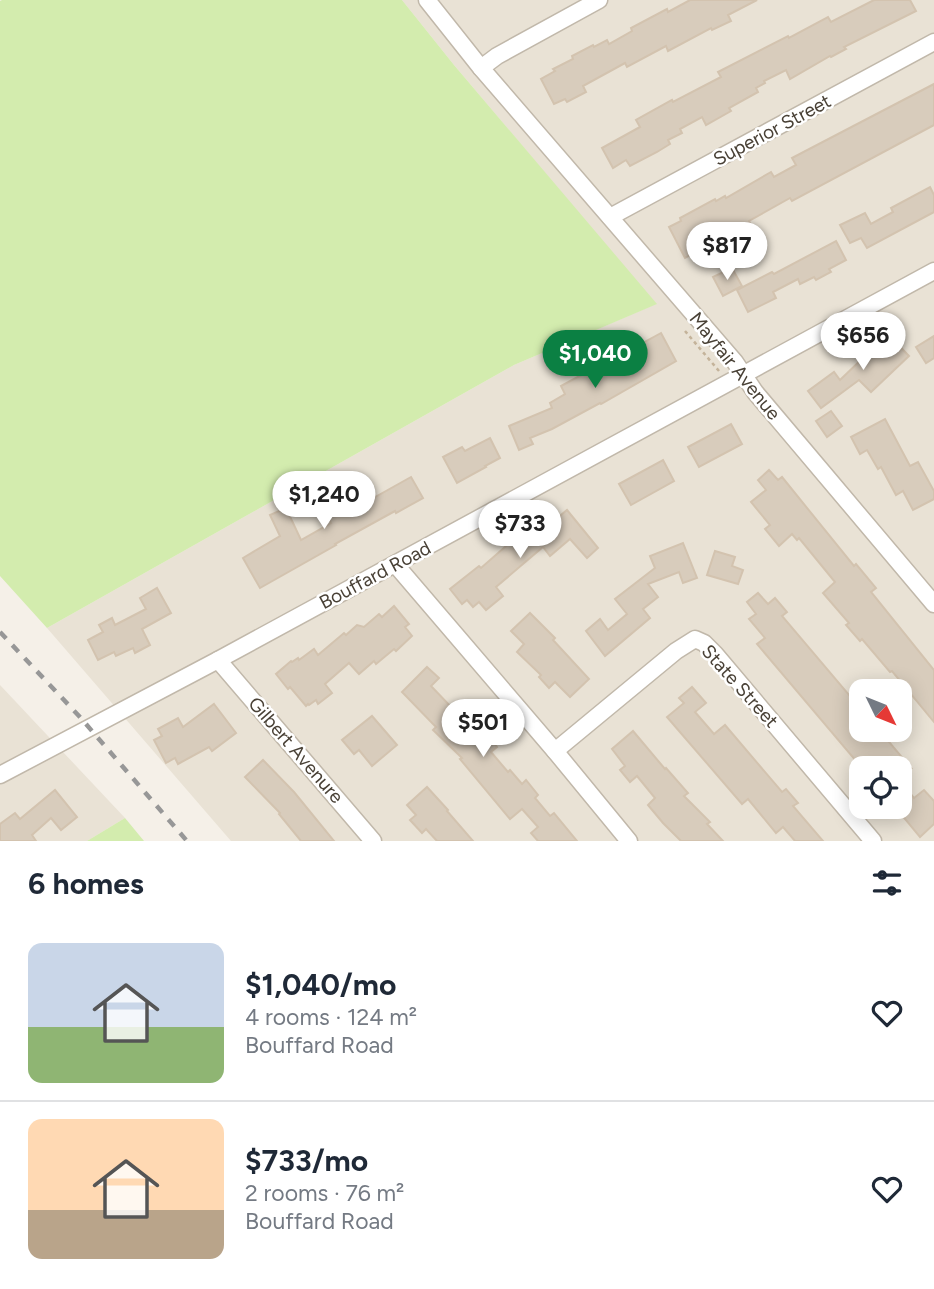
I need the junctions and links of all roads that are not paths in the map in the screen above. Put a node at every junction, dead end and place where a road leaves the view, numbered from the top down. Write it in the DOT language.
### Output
graph roads {
  1 [pos="427,0"];
  2 [pos="599,0"];
  3 [pos="934,42"];
  4 [pos="481,68"];
  5 [pos="610,217"];
  6 [pos="934,271"];
  7 [pos="743,374"];
  8 [pos="395,564"];
  9 [pos="934,604"];
  10 [pos="218,660"];
  11 [pos="555,751"];
  12 [pos="0,775"];
  13 [pos="373,841"];
  14 [pos="629,841"];
  15 [pos="873,841"];
  1 -- 4 [label="street, Mayfair Avenue"];
  2 -- 4 [label="street"];
  3 -- 5 [label="street, Superior Street"];
  4 -- 5 [label="street, Mayfair Avenue"];
  5 -- 7 [label="street, Mayfair Avenue"];
  6 -- 7 [label="street, Bouffard Road"];
  7 -- 8 [label="street, Bouffard Road"];
  7 -- 9 [label="street, Mayfair Avenue"];
  8 -- 10 [label="street, Bouffard Road"];
  8 -- 11 [label="street"];
  10 -- 12 [label="street, Bouffard Road"];
  10 -- 13 [label="street, Gilbert Avenure"];
  11 -- 14 [label="street"];
  11 -- 15 [label="street, State Street"];
}
